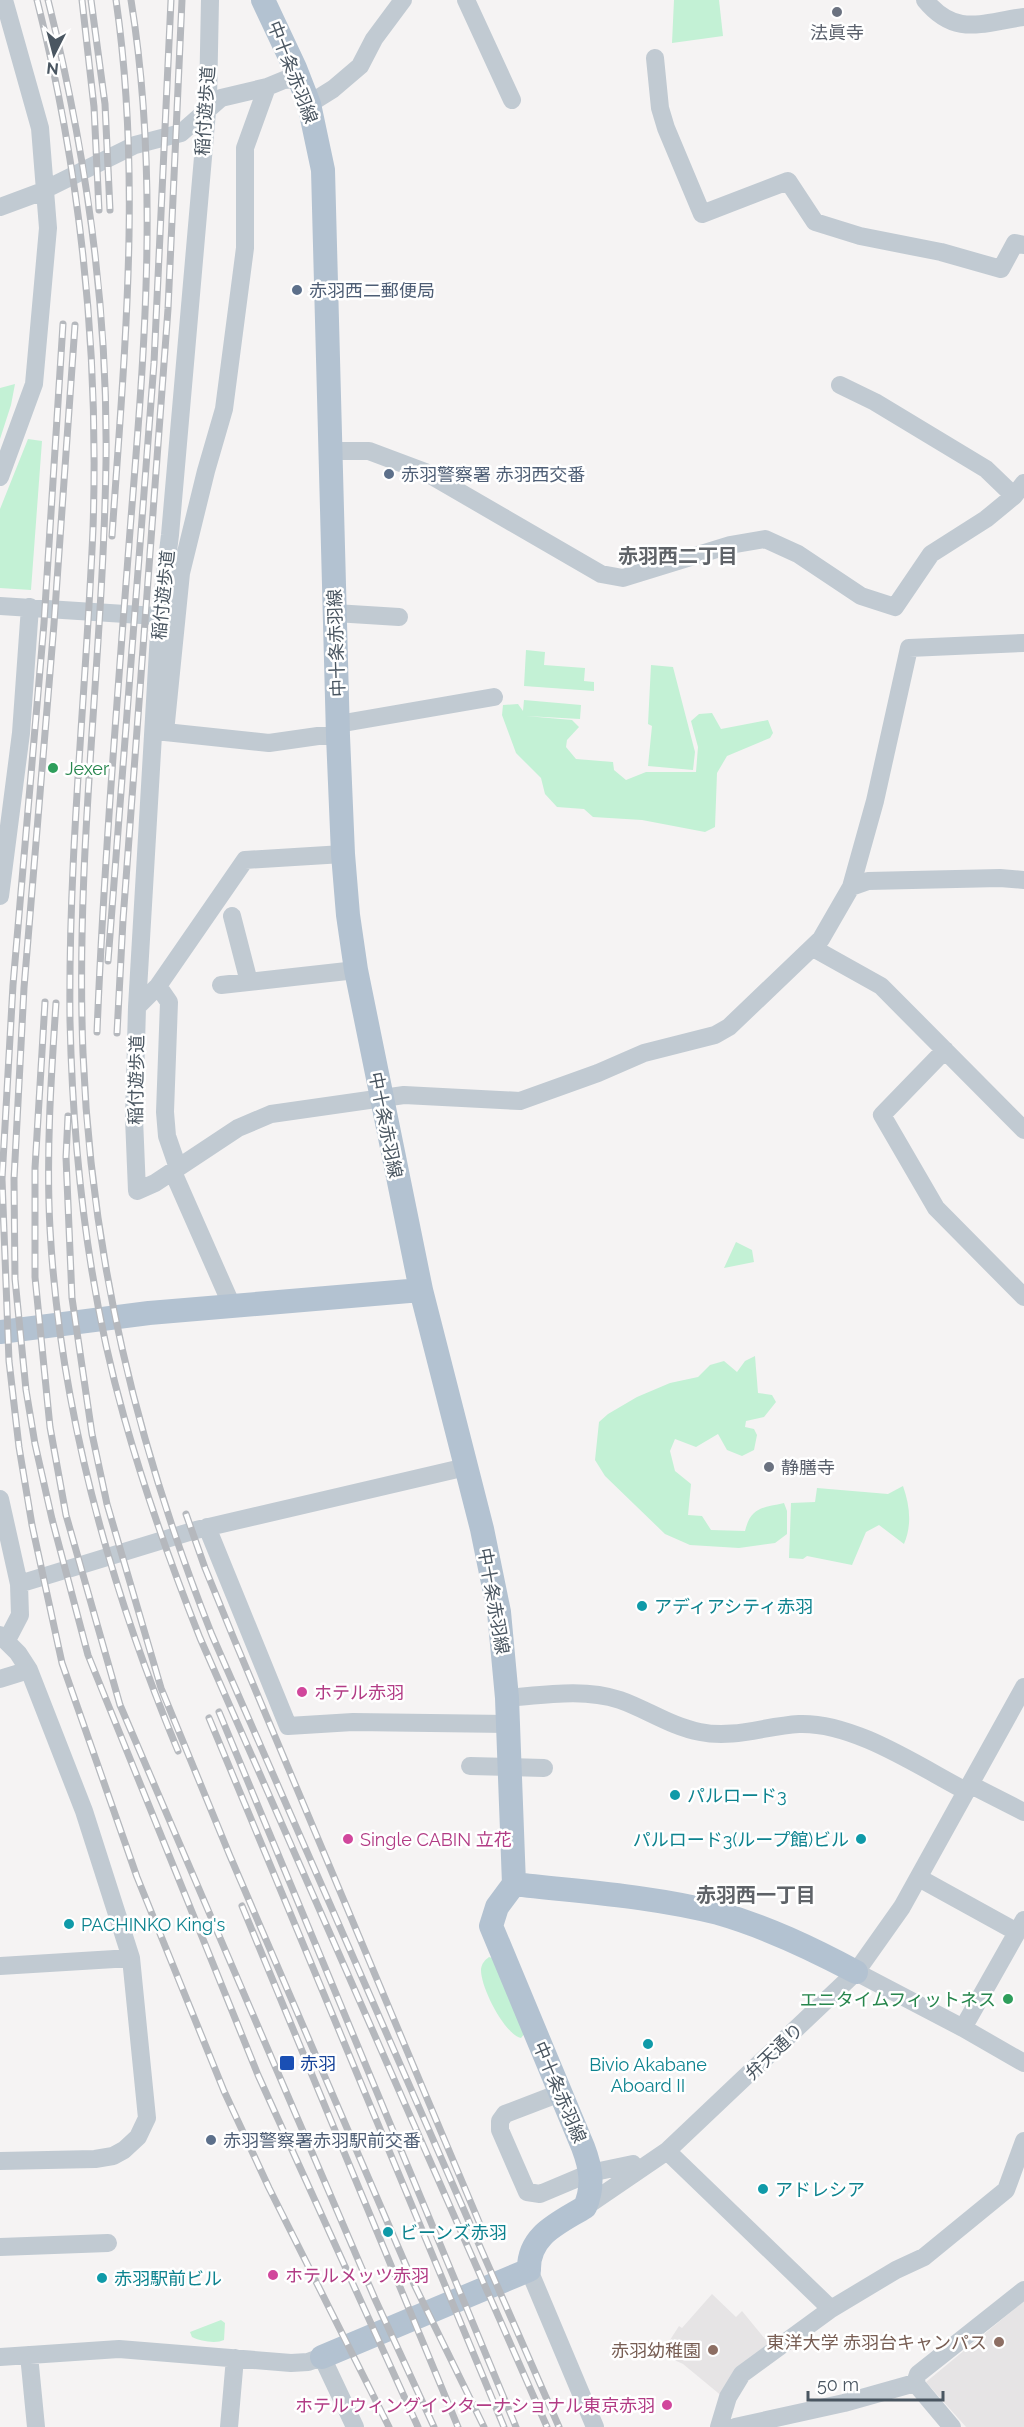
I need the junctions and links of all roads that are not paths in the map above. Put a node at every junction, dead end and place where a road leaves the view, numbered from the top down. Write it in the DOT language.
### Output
graph roads {
  1 [pos="4,0"];
  2 [pos="210,0"];
  3 [pos="263,0"];
  4 [pos="403,0"];
  5 [pos="466,0"];
  6 [pos="925,0"];
  7 [pos="1024,17"];
  8 [pos="655,58"];
  9 [pos="298,79"];
  10 [pos="267,87"];
  11 [pos="512,100"];
  12 [pos="309,104"];
  13 [pos="206,113"];
  14 [pos="46,189"];
  15 [pos="0,207"];
  16 [pos="1024,245"];
  17 [pos="840,385"];
  18 [pos="330,451"];
  19 [pos="0,477"];
  20 [pos="1019,489"];
  21 [pos="0,606"];
  22 [pos="30,607"];
  23 [pos="335,613"];
  24 [pos="168,617"];
  25 [pos="399,617"];
  26 [pos="1024,643"];
  27 [pos="494,697"];
  28 [pos="338,730"];
  29 [pos="343,854"];
  30 [pos="1024,880"];
  31 [pos="1,886"];
  32 [pos="851,887"];
  33 [pos="231,916"];
  34 [pos="813,948"];
  35 [pos="356,970"];
  36 [pos="249,982"];
  37 [pos="221,985"];
  38 [pos="158,986"];
  39 [pos="137,1007"];
  40 [pos="945,1050"];
  41 [pos="381,1097"];
  42 [pos="1024,1130"];
  43 [pos="176,1170"];
  44 [pos="1021,1287"];
  45 [pos="421,1290"];
  46 [pos="232,1306"];
  47 [pos="0,1332"];
  48 [pos="466,1467"];
  49 [pos="0,1499"];
  50 [pos="202,1528"];
  51 [pos="19,1584"];
  52 [pos="3,1638"];
  53 [pos="29,1670"];
  54 [pos="0,1679"];
  55 [pos="1024,1687"];
  56 [pos="507,1698"];
  57 [pos="508,1724"];
  58 [pos="470,1766"];
  59 [pos="544,1768"];
  60 [pos="968,1788"];
  61 [pos="1024,1812"];
  62 [pos="919,1878"];
  63 [pos="514,1884"];
  64 [pos="1021,1926"];
  65 [pos="131,1958"];
  66 [pos="0,1966"];
  67 [pos="856,1972"];
  68 [pos="963,2028"];
  69 [pos="1024,2063"];
  70 [pos="560,2093"];
  71 [pos="1024,2141"];
  72 [pos="583,2147"];
  73 [pos="667,2151"];
  74 [pos="0,2161"];
  75 [pos="633,2164"];
  76 [pos="590,2173"];
  77 [pos="585,2206"];
  78 [pos="108,2243"];
  79 [pos="0,2247"];
  80 [pos="529,2270"];
  81 [pos="1024,2290"];
  82 [pos="831,2309"];
  83 [pos="29,2355"];
  84 [pos="0,2357"];
  85 [pos="322,2357"];
  86 [pos="235,2358"];
  87 [pos="915,2383"];
  88 [pos="36,2427"];
  89 [pos="229,2427"];
  90 [pos="355,2427"];
  91 [pos="595,2427"];
  92 [pos="719,2427"];
  93 [pos="735,2427"];
  94 [pos="952,2427"];
  1 -- 14 [label="street"];
  2 -- 13 [label="street, 稲付遊歩道"];
  3 -- 9 [label="main road, 中十条赤羽線"];
  4 -- 12 [label="street"];
  5 -- 11 [label="street"];
  6 -- 7 [label="street"];
  8 -- 16 [label="street"];
  9 -- 10 [label="street"];
  9 -- 12 [label="main road, 中十条赤羽線"];
  10 -- 13 [label="street"];
  10 -- 24 [label="street"];
  12 -- 18 [label="main road, 中十条赤羽線"];
  13 -- 14 [label="street"];
  13 -- 24 [label="street, 稲付遊歩道"];
  14 -- 15 [label="street"];
  14 -- 19 [label="street"];
  17 -- 20 [label="street"];
  18 -- 20 [label="street"];
  18 -- 23 [label="main road, 中十条赤羽線"];
  21 -- 22 [label="street"];
  22 -- 24 [label="street"];
  22 -- 31 [label="street"];
  23 -- 25 [label="street"];
  23 -- 28 [label="main road, 中十条赤羽線"];
  24 -- 28 [label="street"];
  24 -- 39 [label="street, 稲付遊歩道"];
  26 -- 32 [label="street"];
  27 -- 28 [label="street"];
  28 -- 29 [label="main road, 中十条赤羽線"];
  29 -- 35 [label="main road, 中十条赤羽線"];
  29 -- 38 [label="street"];
  30 -- 32 [label="street"];
  32 -- 34 [label="street"];
  33 -- 36 [label="street"];
  34 -- 40 [label="street"];
  34 -- 41 [label="street"];
  35 -- 36 [label="street"];
  35 -- 41 [label="main road, 中十条赤羽線"];
  36 -- 37 [label="street"];
  38 -- 39 [label="street"];
  38 -- 43 [label="street"];
  39 -- 43 [label="street, 稲付遊歩道"];
  40 -- 42 [label="street"];
  40 -- 44 [label="street"];
  41 -- 43 [label="street"];
  41 -- 45 [label="main road, 中十条赤羽線"];
  43 -- 46 [label="street"];
  45 -- 46 [label="main road"];
  45 -- 48 [label="main road, 中十条赤羽線"];
  46 -- 47 [label="main road"];
  48 -- 50 [label="street"];
  48 -- 56 [label="main road, 中十条赤羽線"];
  49 -- 51 [label="street"];
  50 -- 51 [label="street"];
  50 -- 57 [label="street"];
  51 -- 52 [label="street"];
  52 -- 53 [label="street"];
  53 -- 54 [label="street"];
  53 -- 65 [label="street"];
  55 -- 60 [label="street, 弁天通り"];
  56 -- 57 [label="main road, 中十条赤羽線"];
  56 -- 60 [label="street"];
  57 -- 63 [label="main road, 中十条赤羽線"];
  58 -- 59 [label="street"];
  60 -- 61 [label="street"];
  60 -- 62 [label="street, 弁天通り"];
  62 -- 64 [label="street"];
  62 -- 67 [label="street, 弁天通り"];
  63 -- 67 [label="main road"];
  63 -- 70 [label="main road, 中十条赤羽線"];
  64 -- 68 [label="street"];
  65 -- 66 [label="street"];
  65 -- 74 [label="street"];
  67 -- 68 [label="street"];
  67 -- 73 [label="street, 弁天通り"];
  68 -- 69 [label="street"];
  70 -- 72 [label="main road, 中十条赤羽線"];
  70 -- 76 [label="street"];
  71 -- 82 [label="street"];
  72 -- 75 [label="street"];
  72 -- 76 [label="main road, 中十条赤羽線"];
  73 -- 75 [label="street"];
  73 -- 77 [label="street, 弁天通り"];
  73 -- 82 [label="street"];
  75 -- 76 [label="street"];
  76 -- 77 [label="main road, 中十条赤羽線"];
  77 -- 80 [label="main road, 弁天通り"];
  78 -- 79 [label="street"];
  80 -- 85 [label="main road"];
  80 -- 91 [label="street"];
  81 -- 87 [label="street"];
  82 -- 92 [label="street"];
  83 -- 84 [label="street"];
  83 -- 86 [label="street"];
  83 -- 88 [label="street"];
  85 -- 86 [label="street"];
  85 -- 90 [label="street"];
  86 -- 89 [label="street"];
  87 -- 93 [label="street"];
  87 -- 94 [label="street"];
}
